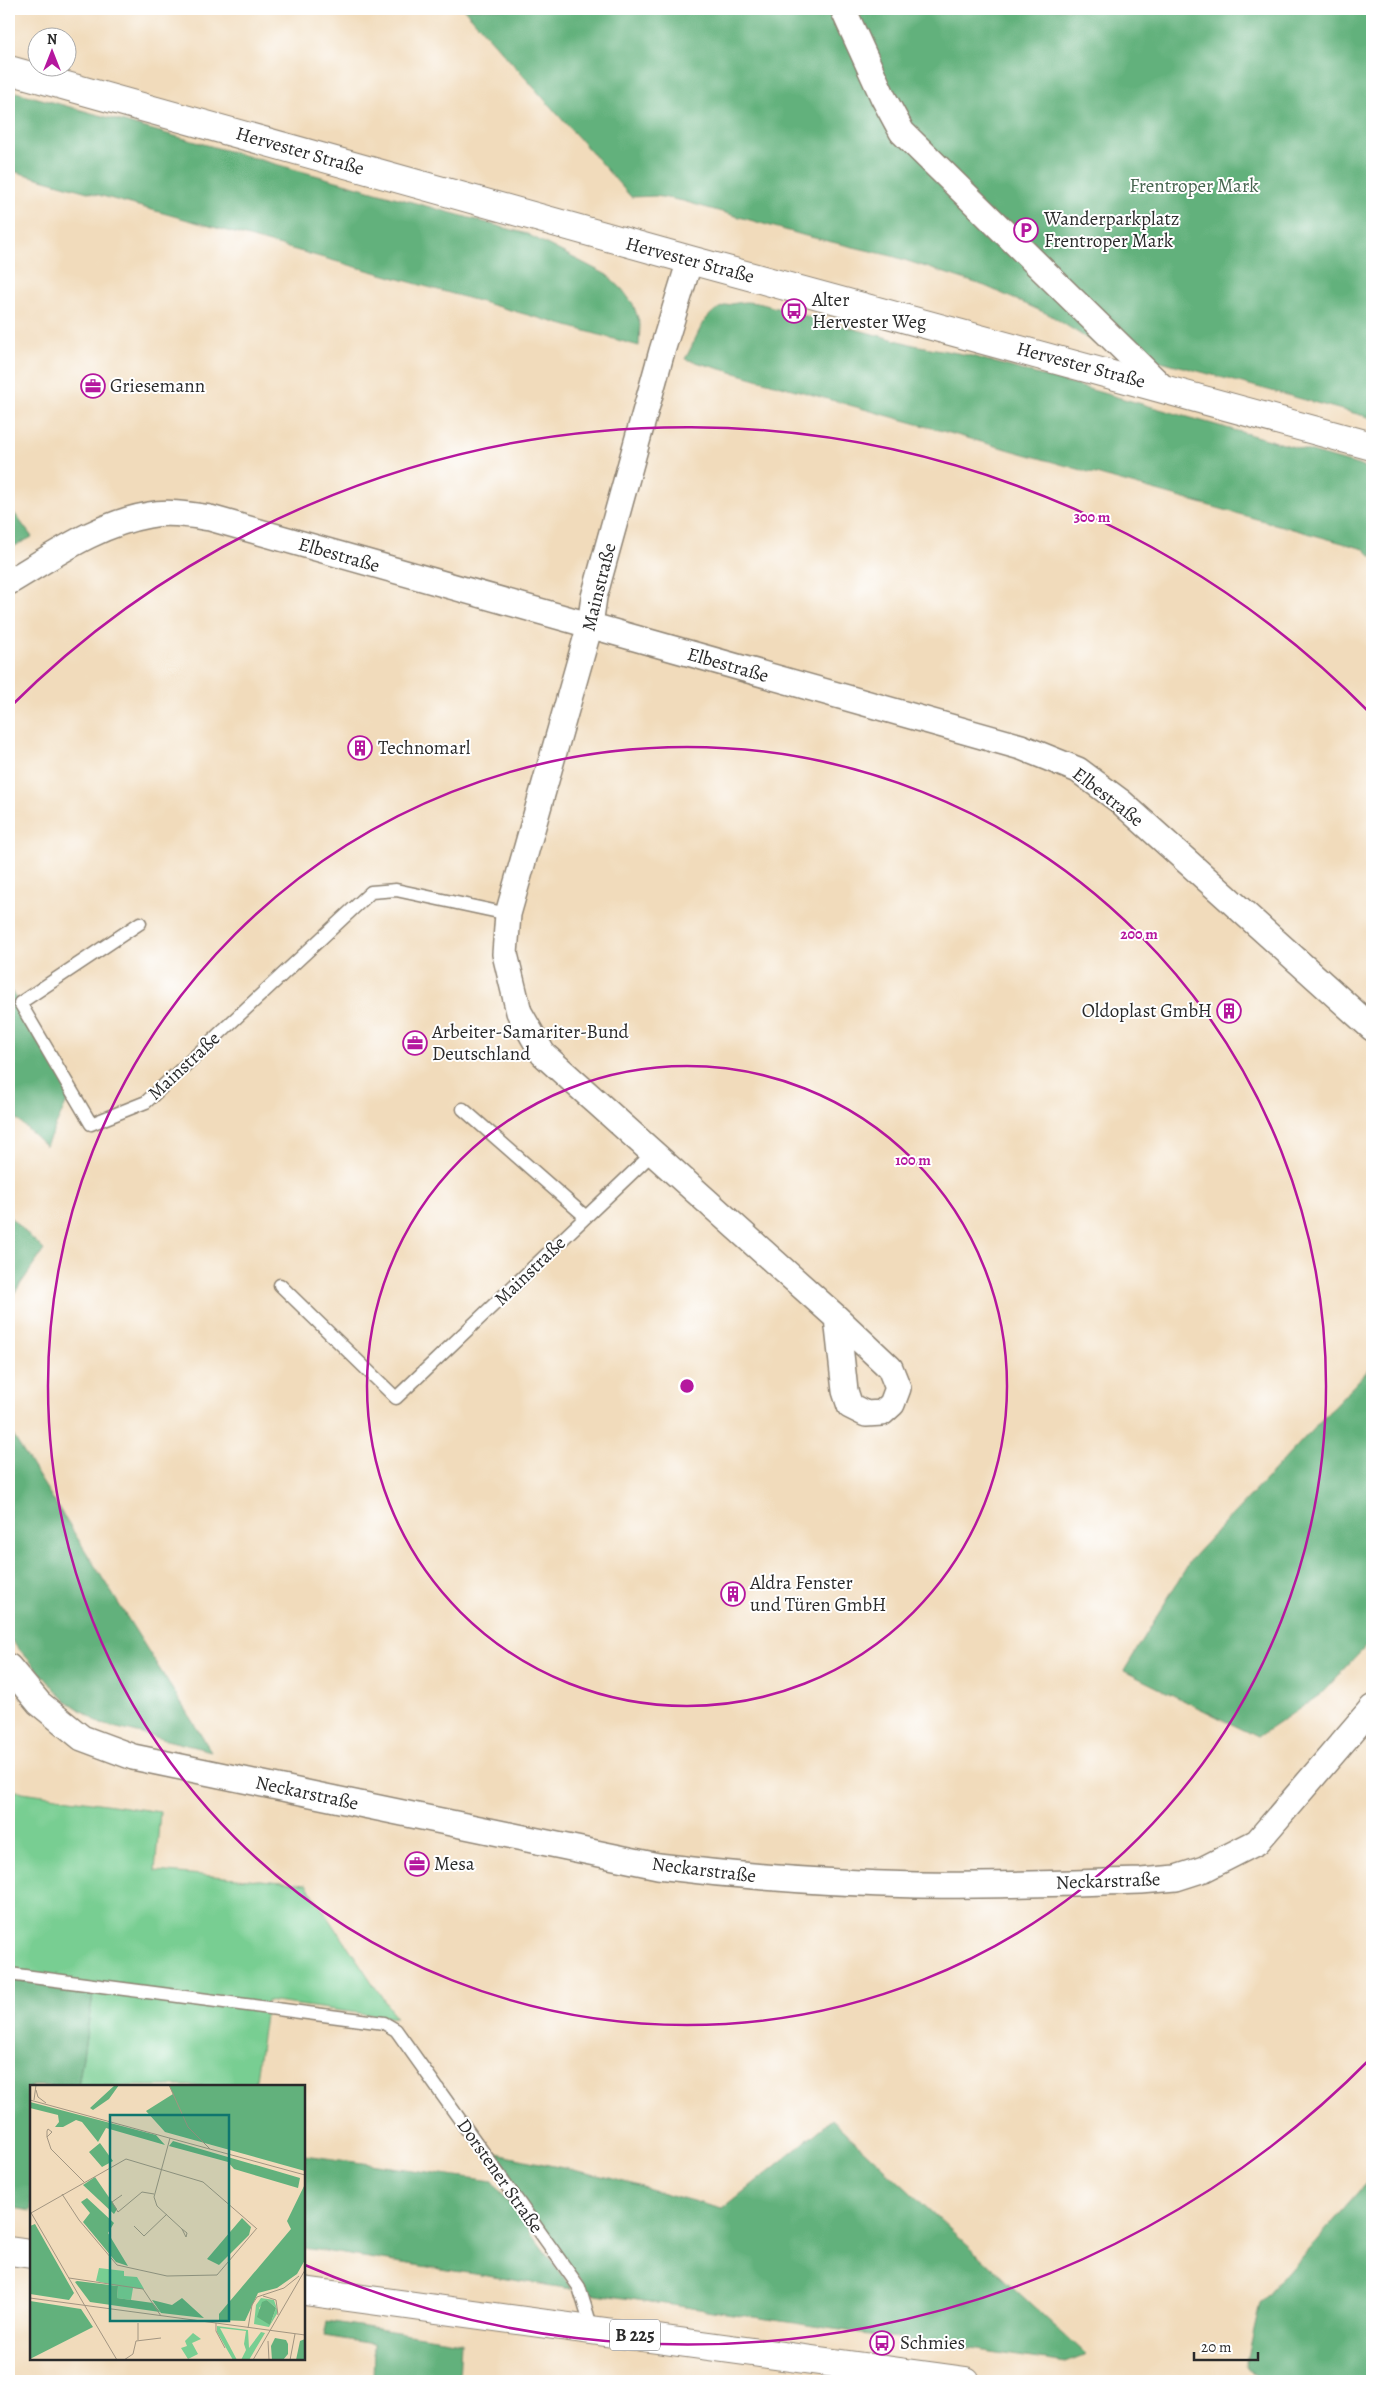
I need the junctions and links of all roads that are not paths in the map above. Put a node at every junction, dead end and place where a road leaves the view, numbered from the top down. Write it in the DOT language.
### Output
graph roads {
  1 [pos="843,9"];
  2 [pos="9,70"];
  3 [pos="690,260"];
  4 [pos="1162,388"];
  5 [pos="1372,446"];
  6 [pos="9,582"];
  7 [pos="590,625"];
  8 [pos="508,914"];
  9 [pos="140,923"];
  10 [pos="1372,1028"];
  11 [pos="463,1109"];
  12 [pos="653,1153"];
  13 [pos="586,1217"];
  14 [pos="280,1284"];
  15 [pos="837,1318"];
  16 [pos="9,1667"];
  17 [pos="1372,1708"];
  18 [pos="9,1974"];
  19 [pos="9,2251"];
  20 [pos="30,2254"];
  21 [pos="305,2291"];
  22 [pos="592,2329"];
  23 [pos="966,2381"];
  1 -- 4 [label="street"];
  2 -- 3 [label="main road, Hervester Straße"];
  3 -- 4 [label="main road, Hervester Straße"];
  3 -- 7 [label="street, Mainstraße"];
  4 -- 5 [label="main road, Hervester Straße"];
  6 -- 7 [label="street, Elbestraße"];
  7 -- 8 [label="street, Mainstraße"];
  7 -- 10 [label="street, Elbestraße"];
  8 -- 9 [label="lane, Mainstraße"];
  8 -- 12 [label="street, Mainstraße"];
  11 -- 13 [label="lane"];
  12 -- 13 [label="lane, Mainstraße"];
  12 -- 15 [label="street, Mainstraße"];
  13 -- 14 [label="lane, Mainstraße"];
  16 -- 17 [label="street, Neckarstraße"];
  18 -- 22 [label="lane, Dorstener Straße"];
  19 -- 20 [label="main road"];
  21 -- 22 [label="main road, B 225"];
  22 -- 23 [label="main road, B 225"];
}
